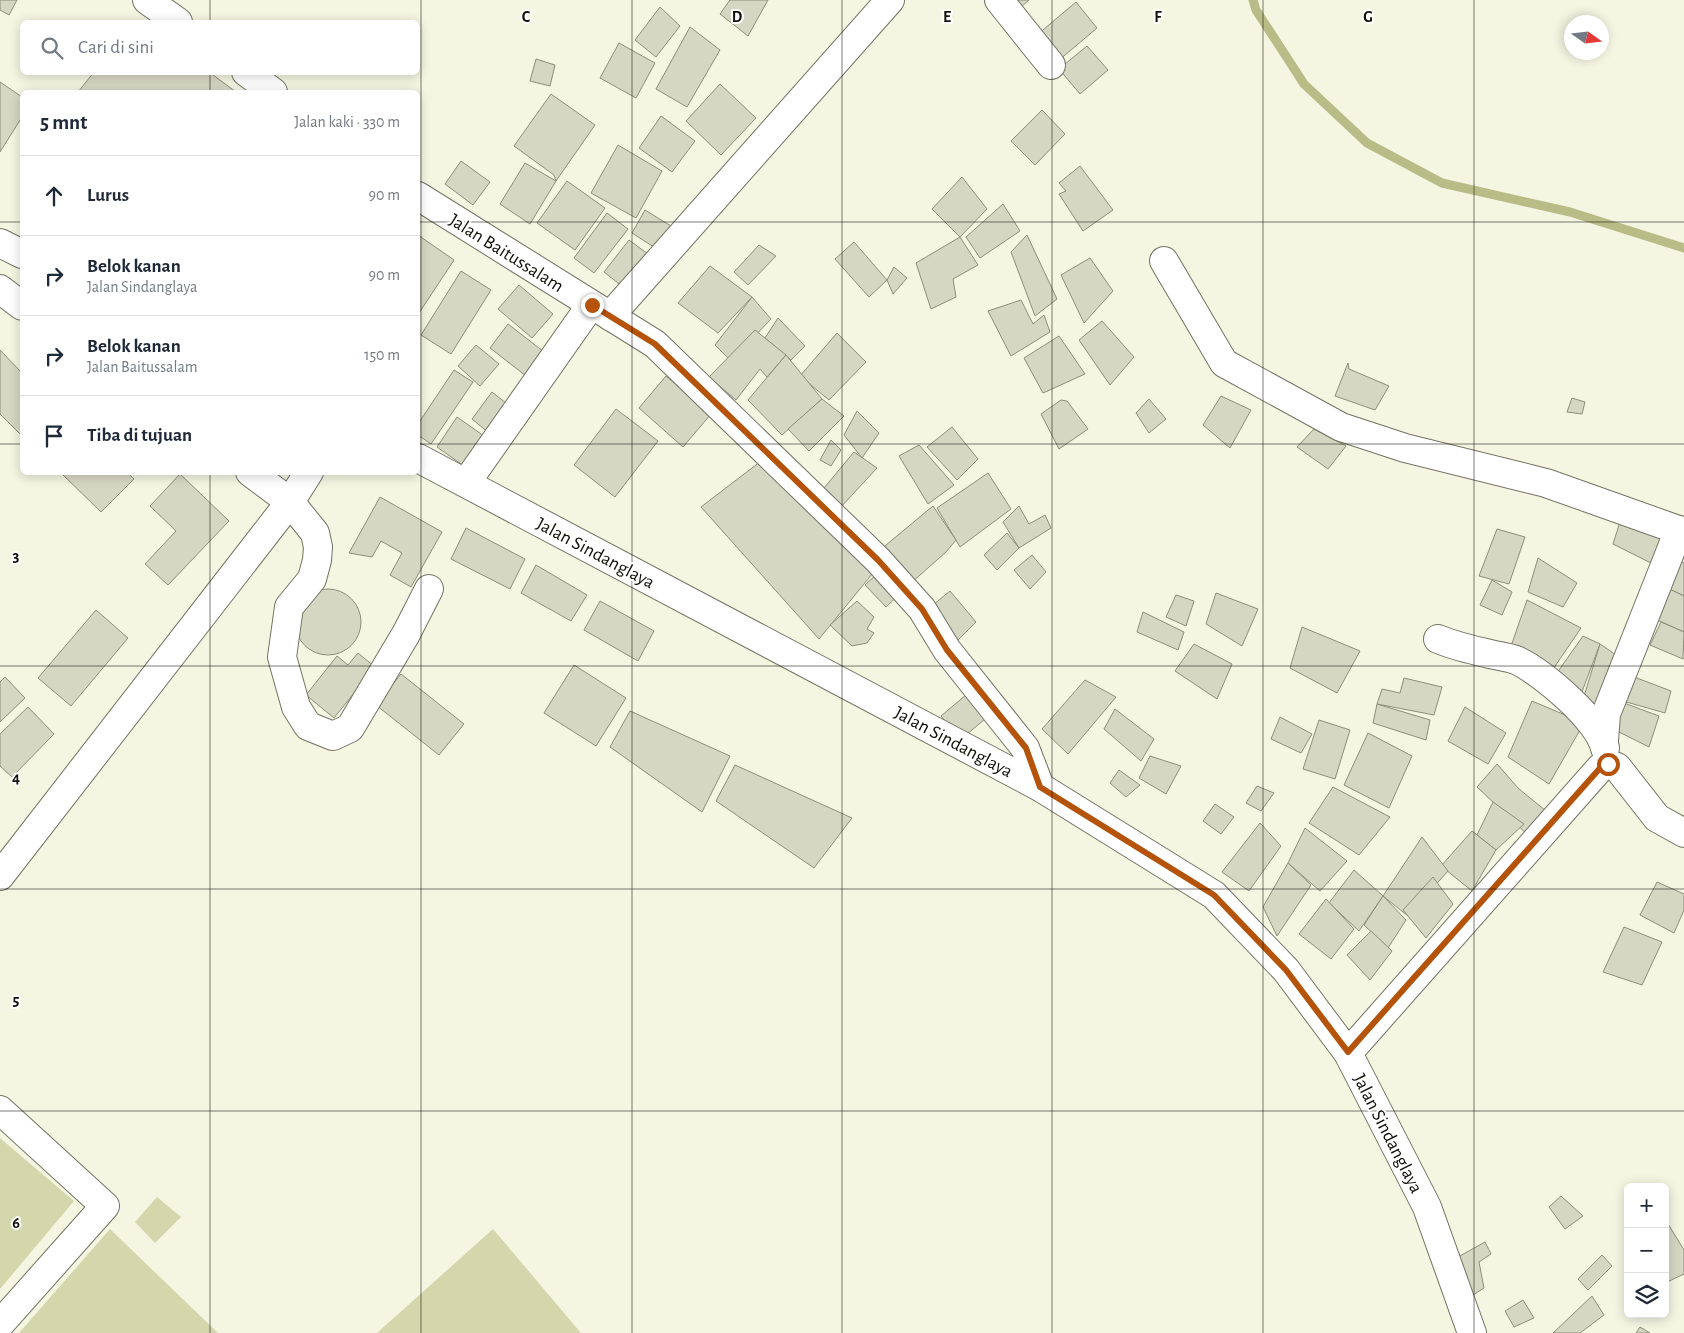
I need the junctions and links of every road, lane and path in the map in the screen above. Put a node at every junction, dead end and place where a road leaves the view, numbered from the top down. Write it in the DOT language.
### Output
graph roads {
  1 [pos="147,0"];
  2 [pos="890,0"];
  3 [pos="999,0"];
  4 [pos="175,20"];
  5 [pos="1051,65"];
  6 [pos="250,75"];
  7 [pos="268,90"];
  8 [pos="420,197"];
  9 [pos="0,243"];
  10 [pos="20,253"];
  11 [pos="1164,261"];
  12 [pos="0,289"];
  13 [pos="20,304"];
  14 [pos="601,310"];
  15 [pos="420,459"];
  16 [pos="254,475"];
  17 [pos="307,475"];
  18 [pos="466,482"];
  19 [pos="290,502"];
  20 [pos="1681,531"];
  21 [pos="429,589"];
  22 [pos="1438,639"];
  23 [pos="1606,753"];
  24 [pos="1040,787"];
  25 [pos="1684,833"];
  26 [pos="0,876"];
  27 [pos="1348,1052"];
  28 [pos="0,1110"];
  29 [pos="0,1324"];
  30 [pos="1472,1333"];
  1 -- 4 [label="street"];
  2 -- 14 [label="street"];
  3 -- 5 [label="street"];
  6 -- 7 [label="street"];
  8 -- 14 [label="street, Jalan Baitussalam"];
  9 -- 10 [label="street"];
  11 -- 20 [label="street"];
  12 -- 13 [label="street"];
  14 -- 18 [label="street"];
  14 -- 24 [label="street, Jalan Baitussalam"];
  15 -- 18 [label="street, Jalan Sindanglaya"];
  16 -- 19 [label="street"];
  17 -- 19 [label="street"];
  18 -- 24 [label="street, Jalan Sindanglaya"];
  19 -- 21 [label="street"];
  19 -- 26 [label="street"];
  20 -- 23 [label="street"];
  22 -- 23 [label="street"];
  23 -- 25 [label="street"];
  23 -- 27 [label="street"];
  24 -- 27 [label="street, Jalan Sindanglaya"];
  27 -- 30 [label="street, Jalan Sindanglaya"];
  28 -- 29 [label="street"];
}
